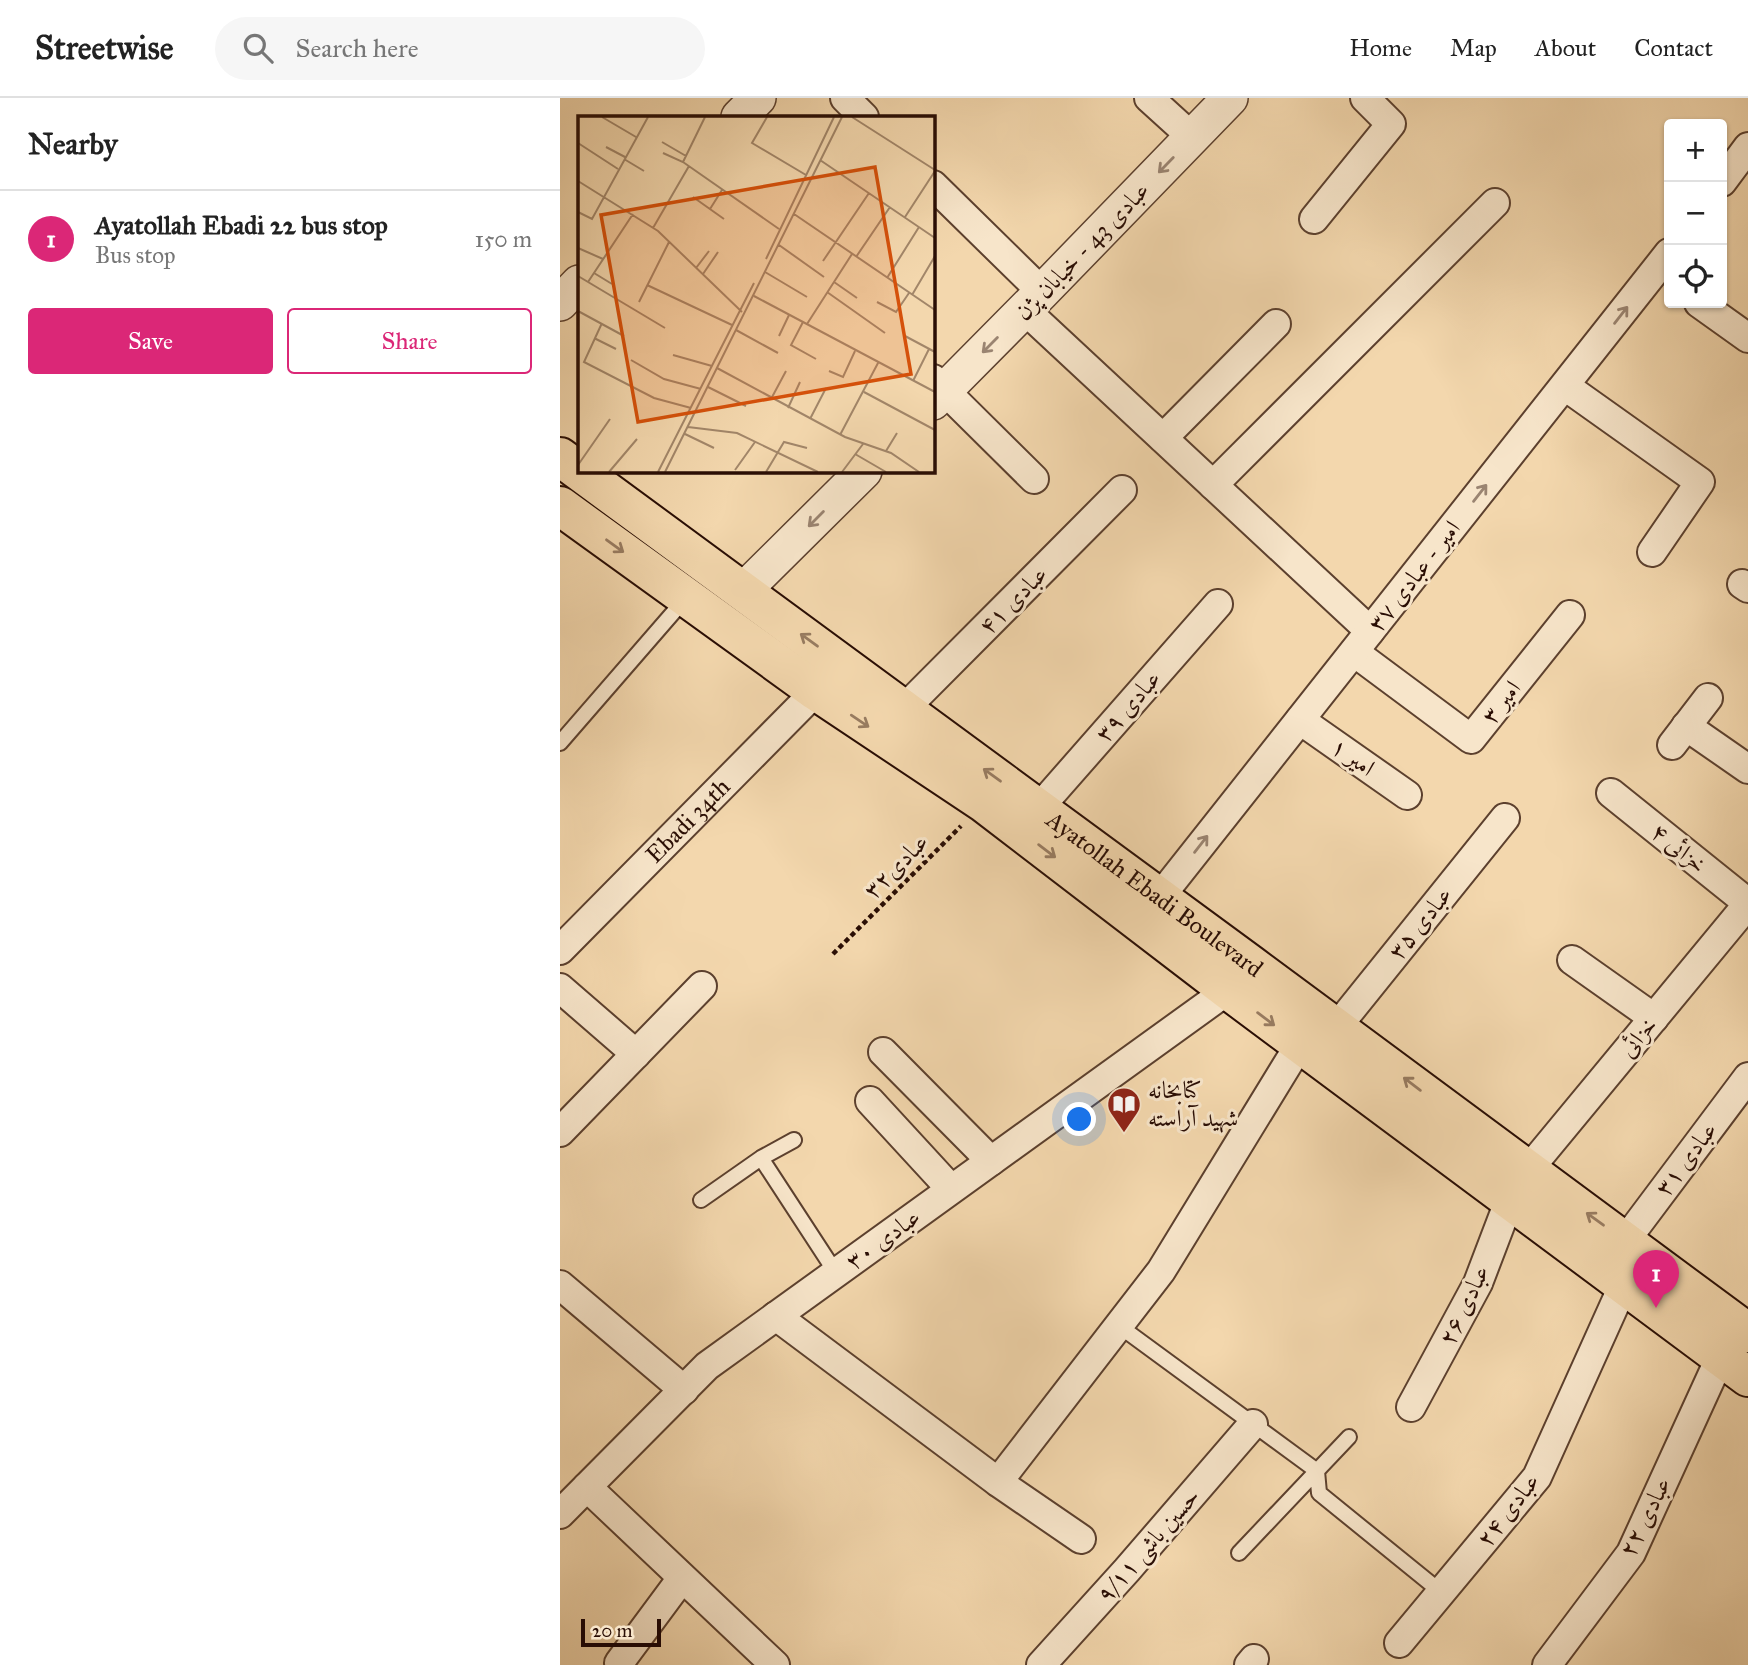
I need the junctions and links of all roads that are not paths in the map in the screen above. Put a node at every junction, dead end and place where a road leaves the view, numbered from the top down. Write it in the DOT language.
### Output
graph roads {
  1 [pos="758,98"];
  2 [pos="845,98"];
  3 [pos="1149,98"];
  4 [pos="1230,98"];
  5 [pos="1365,98"];
  6 [pos="740,116"];
  7 [pos="863,116"];
  8 [pos="1192,137"];
  9 [pos="1748,147"];
  10 [pos="1723,182"];
  11 [pos="934,185"];
  12 [pos="1495,203"];
  13 [pos="1314,219"];
  14 [pos="1664,269"];
  15 [pos="578,284"];
  16 [pos="1034,301"];
  17 [pos="560,303"];
  18 [pos="1706,308"];
  19 [pos="1276,324"];
  20 [pos="1748,338"];
  21 [pos="1565,386"];
  22 [pos="937,391"];
  23 [pos="1163,438"];
  24 [pos="560,457"];
  25 [pos="578,470"];
  26 [pos="580,472"];
  27 [pos="863,472"];
  28 [pos="1034,479"];
  29 [pos="1213,485"];
  30 [pos="1122,490"];
  31 [pos="560,506"];
  32 [pos="1652,552"];
  33 [pos="743,592"];
  34 [pos="686,597"];
  35 [pos="1218,604"];
  36 [pos="1570,615"];
  37 [pos="1362,642"];
  38 [pos="816,691"];
  39 [pos="1708,698"];
  40 [pos="903,710"];
  41 [pos="1300,720"];
  42 [pos="560,743"];
  43 [pos="1748,769"];
  44 [pos="1611,793"];
  45 [pos="1407,795"];
  46 [pos="1038,809"];
  47 [pos="1505,818"];
  48 [pos="1159,898"];
  49 [pos="1748,903"];
  50 [pos="564,940"];
  51 [pos="1572,960"];
  52 [pos="1240,978"];
  53 [pos="702,986"];
  54 [pos="560,988"];
  55 [pos="1654,1018"];
  56 [pos="1336,1028"];
  57 [pos="1300,1044"];
  58 [pos="883,1052"];
  59 [pos="636,1054"];
  60 [pos="1748,1077"];
  61 [pos="870,1101"];
  62 [pos="560,1132"];
  63 [pos="794,1140"];
  64 [pos="761,1158"];
  65 [pos="992,1161"];
  66 [pos="1519,1184"];
  67 [pos="951,1189"];
  68 [pos="701,1200"];
  69 [pos="1625,1241"];
  70 [pos="836,1273"];
  71 [pos="1624,1284"];
  72 [pos="560,1285"];
  73 [pos="776,1316"];
  74 [pos="1118,1325"];
  75 [pos="1739,1355"];
  76 [pos="684,1390"];
  77 [pos="1411,1407"];
  78 [pos="1253,1424"];
  79 [pos="1349,1437"];
  80 [pos="1317,1471"];
  81 [pos="998,1482"];
  82 [pos="587,1487"];
  83 [pos="560,1514"];
  84 [pos="1081,1539"];
  85 [pos="1239,1553"];
  86 [pos="682,1578"];
  87 [pos="1441,1592"];
  88 [pos="1399,1643"];
  89 [pos="619,1663"];
  90 [pos="775,1665"];
  91 [pos="1041,1665"];
  92 [pos="1547,1665"];
  1 -- 6 [label="street"];
  2 -- 7 [label="street"];
  3 -- 8 [label="street"];
  4 -- 8 [label="street, عبادی 43 - خیابان پژن"];
  5 -- 13 [label="street"];
  8 -- 16 [label="street, عبادی 43 - خیابان پژن, one-way"];
  9 -- 10 [label="street"];
  11 -- 16 [label="street"];
  12 -- 29 [label="street"];
  21 -- 14 [label="street, امیر - عبادی ۳۷, one-way"];
  15 -- 17 [label="street"];
  16 -- 22 [label="street, عبادی 43 - خیابان پژن, one-way"];
  16 -- 23 [label="street"];
  18 -- 20 [label="street"];
  19 -- 23 [label="street"];
  21 -- 32 [label="street"];
  37 -- 21 [label="street, امیر - عبادی ۳۷, one-way"];
  22 -- 28 [label="street"];
  23 -- 29 [label="street"];
  24 -- 25 [label="main road, Ayatollah Ebadi Boulevard"];
  26 -- 33 [label="main road, Ayatollah Ebadi Boulevard"];
  27 -- 33 [label="street, one-way"];
  29 -- 37 [label="street"];
  30 -- 40 [label="street, عبادی ۴۱"];
  31 -- 34 [label="main road, Ayatollah Ebadi Boulevard, one-way"];
  40 -- 33 [label="main road, Ayatollah Ebadi Boulevard, one-way"];
  34 -- 38 [label="main road, Ayatollah Ebadi Boulevard"];
  34 -- 42 [label="lane"];
  35 -- 46 [label="street, عبادی ۳۹"];
  36 -- 37 [label="street, امیر ۳"];
  37 -- 41 [label="street, امیر - عبادی ۳۷"];
  38 -- 50 [label="street, Ebadi 34th"];
  38 -- 52 [label="main road, Ayatollah Ebadi Boulevard, one-way"];
  39 -- 43 [label="street"];
  46 -- 40 [label="main road, Ayatollah Ebadi Boulevard, one-way"];
  41 -- 45 [label="street, امیر ۱"];
  48 -- 41 [label="street, امیر - عبادی ۳۷, one-way"];
  44 -- 49 [label="street, خزائی ۴"];
  46 -- 48 [label="main road, Ayatollah Ebadi Boulevard"];
  47 -- 56 [label="street, عبادی ۳۵"];
  48 -- 52 [label="main road, Ayatollah Ebadi Boulevard"];
  49 -- 55 [label="street, خزائی"];
  51 -- 55 [label="street"];
  52 -- 56 [label="main road, Ayatollah Ebadi Boulevard"];
  52 -- 57 [label="main road, Ayatollah Ebadi Boulevard, one-way"];
  52 -- 65 [label="street, عبادی ۳۰"];
  53 -- 59 [label="street"];
  54 -- 59 [label="street"];
  55 -- 66 [label="street, خزائی"];
  66 -- 56 [label="main road, Ayatollah Ebadi Boulevard, one-way"];
  57 -- 66 [label="main road, Ayatollah Ebadi Boulevard"];
  57 -- 74 [label="street"];
  58 -- 65 [label="street"];
  59 -- 62 [label="street"];
  60 -- 69 [label="street, عبادی ۳۱"];
  61 -- 67 [label="street"];
  63 -- 64 [label="lane"];
  64 -- 68 [label="lane"];
  64 -- 70 [label="lane"];
  65 -- 67 [label="street, عبادی ۳۰"];
  69 -- 66 [label="main road, Ayatollah Ebadi Boulevard, one-way"];
  66 -- 71 [label="main road, Ayatollah Ebadi Boulevard"];
  66 -- 77 [label="street, عبادی ۲۶"];
  67 -- 70 [label="street, عبادی ۳۰"];
  69 -- 75 [label="main road, Ayatollah Ebadi Boulevard"];
  70 -- 73 [label="street, عبادی ۳۰"];
  71 -- 75 [label="main road, Ayatollah Ebadi Boulevard"];
  71 -- 87 [label="street, عبادی ۲۴"];
  72 -- 76 [label="street"];
  73 -- 76 [label="street, عبادی ۳۰"];
  73 -- 81 [label="street"];
  74 -- 78 [label="lane"];
  74 -- 81 [label="street"];
  75 -- 92 [label="street, عبادی ۲۲"];
  76 -- 82 [label="street, عبادی ۳۰"];
  78 -- 80 [label="lane"];
  78 -- 91 [label="street, حسین باشی ۹/۱۱"];
  79 -- 80 [label="lane"];
  80 -- 85 [label="lane"];
  80 -- 87 [label="lane"];
  81 -- 84 [label="street"];
  82 -- 83 [label="street, عبادی ۳۰"];
  82 -- 86 [label="street"];
  86 -- 89 [label="street"];
  86 -- 90 [label="street"];
  87 -- 88 [label="street, عبادی ۲۴"];
}
